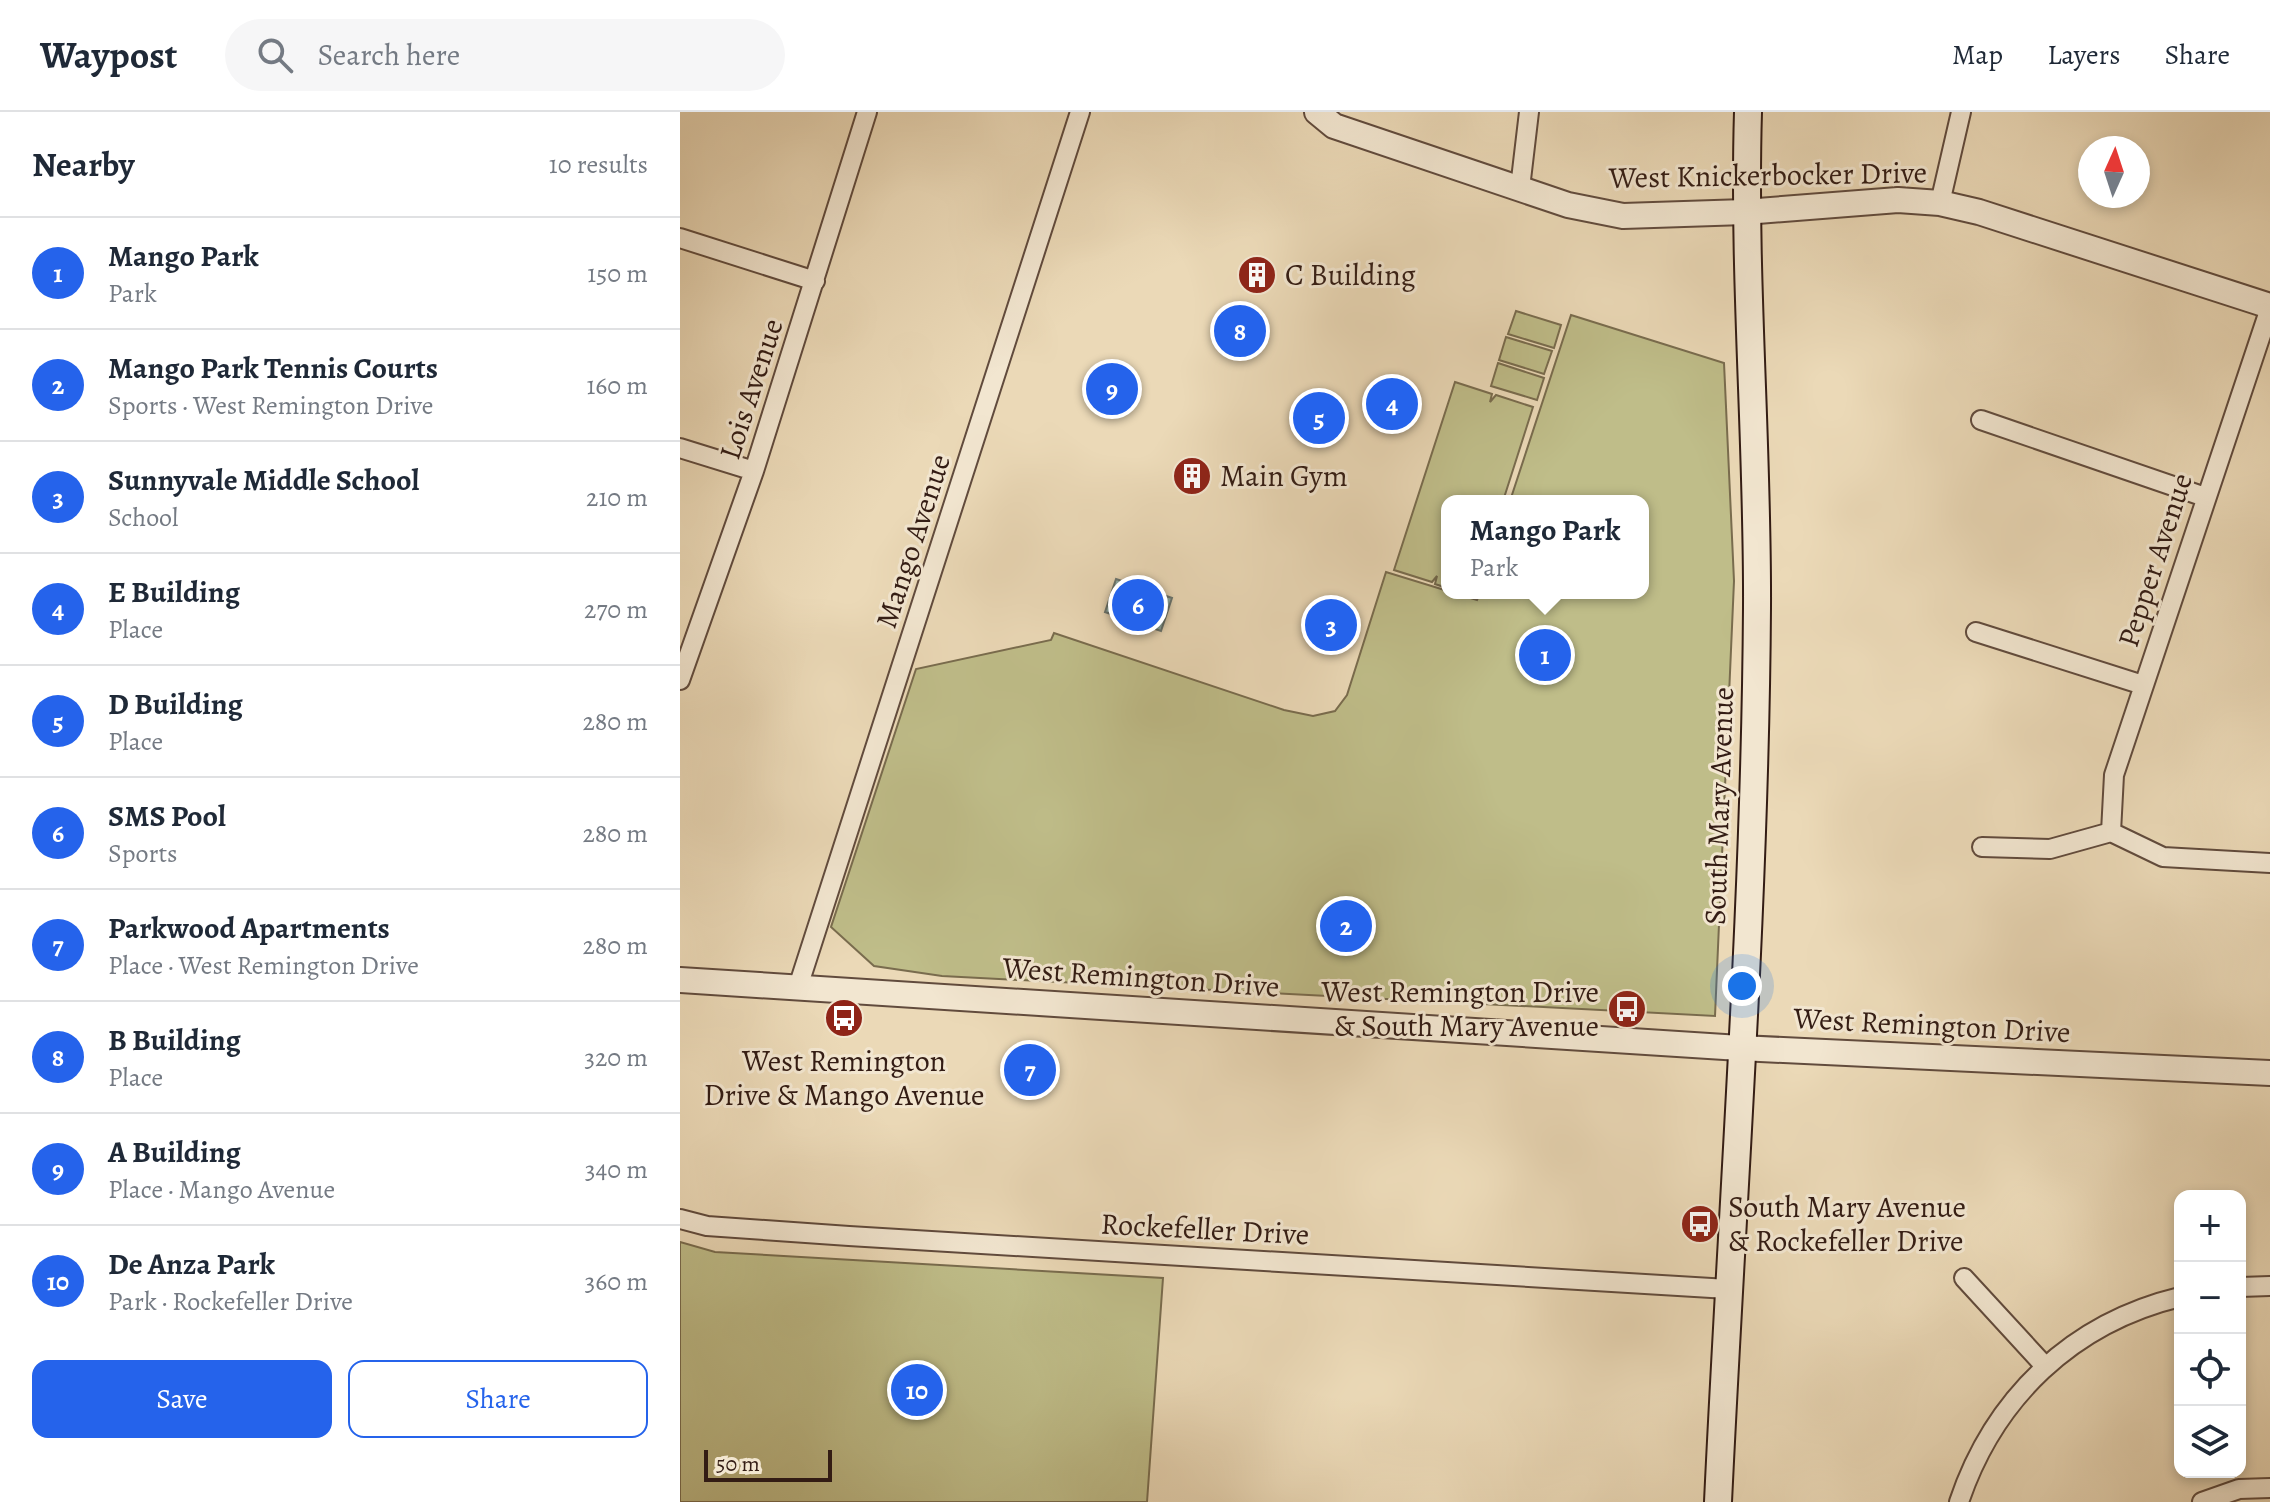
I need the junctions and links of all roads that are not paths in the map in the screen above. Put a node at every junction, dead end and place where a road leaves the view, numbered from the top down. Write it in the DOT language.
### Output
graph roads {
  1 [pos="867,112"];
  2 [pos="1080,112"];
  3 [pos="1317,112"];
  4 [pos="1529,112"];
  5 [pos="1748,112"];
  6 [pos="1961,112"];
  7 [pos="1520,188"];
  8 [pos="1940,203"];
  9 [pos="1745,212"];
  10 [pos="680,238"];
  11 [pos="815,281"];
  12 [pos="2270,307"];
  13 [pos="1981,420"];
  14 [pos="680,448"];
  15 [pos="754,471"];
  16 [pos="2205,497"];
  17 [pos="1976,632"];
  18 [pos="680,680"];
  19 [pos="2143,685"];
  20 [pos="2111,832"];
  21 [pos="1982,847"];
  22 [pos="2270,863"];
  23 [pos="680,980"];
  24 [pos="798,987"];
  25 [pos="1740,1048"];
  26 [pos="2270,1073"];
  27 [pos="680,1219"];
  28 [pos="1964,1278"];
  29 [pos="2270,1286"];
  30 [pos="2246,1287"];
  31 [pos="1728,1289"];
  32 [pos="2174,1299"];
  33 [pos="2044,1365"];
  34 [pos="2270,1488"];
  35 [pos="1718,1502"];
  36 [pos="1959,1502"];
  37 [pos="2202,1502"];
  1 -- 11 [label="street, Lois Avenue"];
  2 -- 24 [label="street, Mango Avenue"];
  3 -- 7 [label="street, West Knickerbocker Drive"];
  4 -- 7 [label="street"];
  5 -- 9 [label="main road, South Mary Avenue"];
  6 -- 8 [label="street"];
  7 -- 9 [label="street, West Knickerbocker Drive"];
  8 -- 9 [label="street, West Knickerbocker Drive"];
  8 -- 12 [label="street, West Knickerbocker Drive"];
  9 -- 25 [label="main road, South Mary Avenue"];
  10 -- 11 [label="street"];
  11 -- 15 [label="street, Lois Avenue"];
  12 -- 16 [label="street, Pepper Avenue"];
  13 -- 16 [label="street"];
  14 -- 15 [label="street"];
  15 -- 18 [label="street, Lois Avenue"];
  16 -- 19 [label="street, Pepper Avenue"];
  17 -- 19 [label="street"];
  19 -- 20 [label="street, Pepper Avenue"];
  20 -- 21 [label="street"];
  20 -- 22 [label="street"];
  23 -- 24 [label="street, West Remington Drive"];
  24 -- 25 [label="street, West Remington Drive"];
  25 -- 26 [label="street, West Remington Drive"];
  25 -- 31 [label="main road, South Mary Avenue"];
  27 -- 31 [label="street, Rockefeller Drive"];
  28 -- 33 [label="street"];
  29 -- 30 [label="street"];
  31 -- 35 [label="main road, South Mary Avenue"];
  32 -- 33 [label="street"];
  33 -- 36 [label="street"];
  34 -- 37 [label="street"];
}
